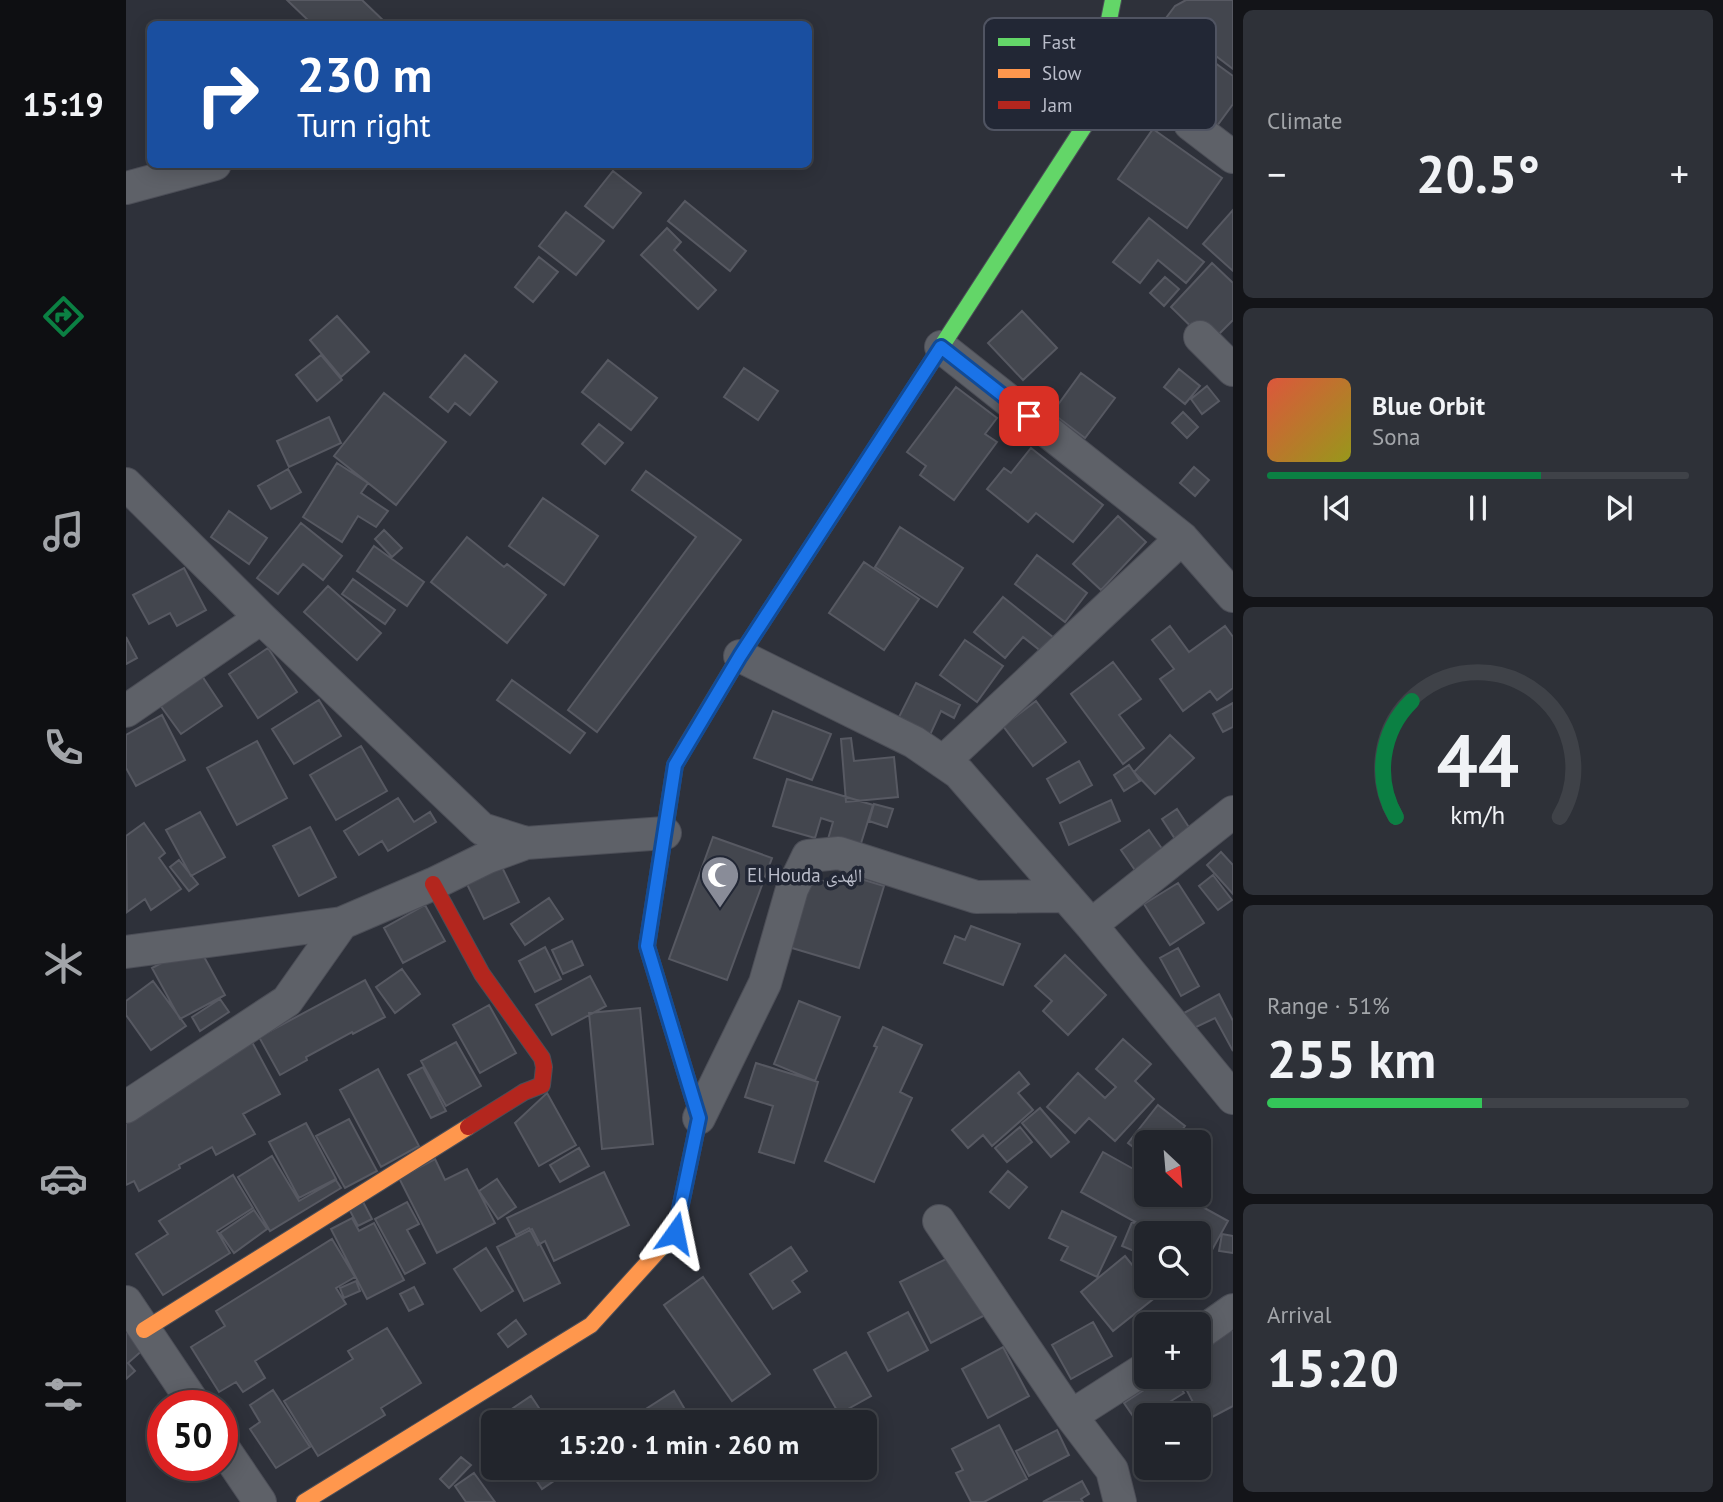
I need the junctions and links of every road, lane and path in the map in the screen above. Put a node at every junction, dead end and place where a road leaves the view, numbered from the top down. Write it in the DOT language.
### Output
graph roads {
  1 [pos="1113,0"];
  2 [pos="1109,18"];
  3 [pos="1082,130"];
  4 [pos="1198,130"];
  5 [pos="1233,157"];
  6 [pos="200,168"];
  7 [pos="126,188"];
  8 [pos="1200,337"];
  9 [pos="941,347"];
  10 [pos="1233,370"];
  11 [pos="126,484"];
  12 [pos="1182,538"];
  13 [pos="1233,596"];
  14 [pos="261,618"];
  15 [pos="740,656"];
  16 [pos="126,711"];
  17 [pos="943,762"];
  18 [pos="1233,812"];
  19 [pos="665,833"];
  20 [pos="526,843"];
  21 [pos="433,884"];
  22 [pos="1066,896"];
  23 [pos="342,923"];
  24 [pos="1091,925"];
  25 [pos="126,952"];
  26 [pos="1232,1094"];
  27 [pos="126,1107"];
  28 [pos="699,1118"];
  29 [pos="939,1221"];
  30 [pos="126,1302"];
  31 [pos="1233,1310"];
  32 [pos="1211,1326"];
  33 [pos="144,1330"];
  34 [pos="1134,1375"];
  35 [pos="185,1390"];
  36 [pos="1071,1416"];
  37 [pos="238,1470"];
  38 [pos="260,1502"];
  39 [pos="304,1502"];
  40 [pos="1120,1502"];
  1 -- 2 [label="main road"];
  3 -- 9 [label="main road"];
  4 -- 5 [label="street"];
  6 -- 7 [label="street"];
  8 -- 10 [label="street"];
  9 -- 12 [label="street"];
  9 -- 15 [label="main road"];
  11 -- 14 [label="street"];
  12 -- 13 [label="street"];
  12 -- 17 [label="street"];
  14 -- 16 [label="street"];
  14 -- 20 [label="street"];
  15 -- 17 [label="street"];
  15 -- 19 [label="main road"];
  17 -- 22 [label="street"];
  18 -- 24 [label="street"];
  19 -- 20 [label="street"];
  19 -- 28 [label="main road"];
  20 -- 21 [label="street"];
  21 -- 23 [label="street"];
  21 -- 33 [label="main road"];
  22 -- 24 [label="street"];
  22 -- 28 [label="street"];
  23 -- 25 [label="street"];
  23 -- 27 [label="street"];
  24 -- 26 [label="street"];
  28 -- 39 [label="main road"];
  29 -- 36 [label="street"];
  30 -- 33 [label="street"];
  31 -- 32 [label="street"];
  33 -- 35 [label="street"];
  34 -- 36 [label="street"];
  36 -- 40 [label="street"];
  37 -- 38 [label="street"];
}
